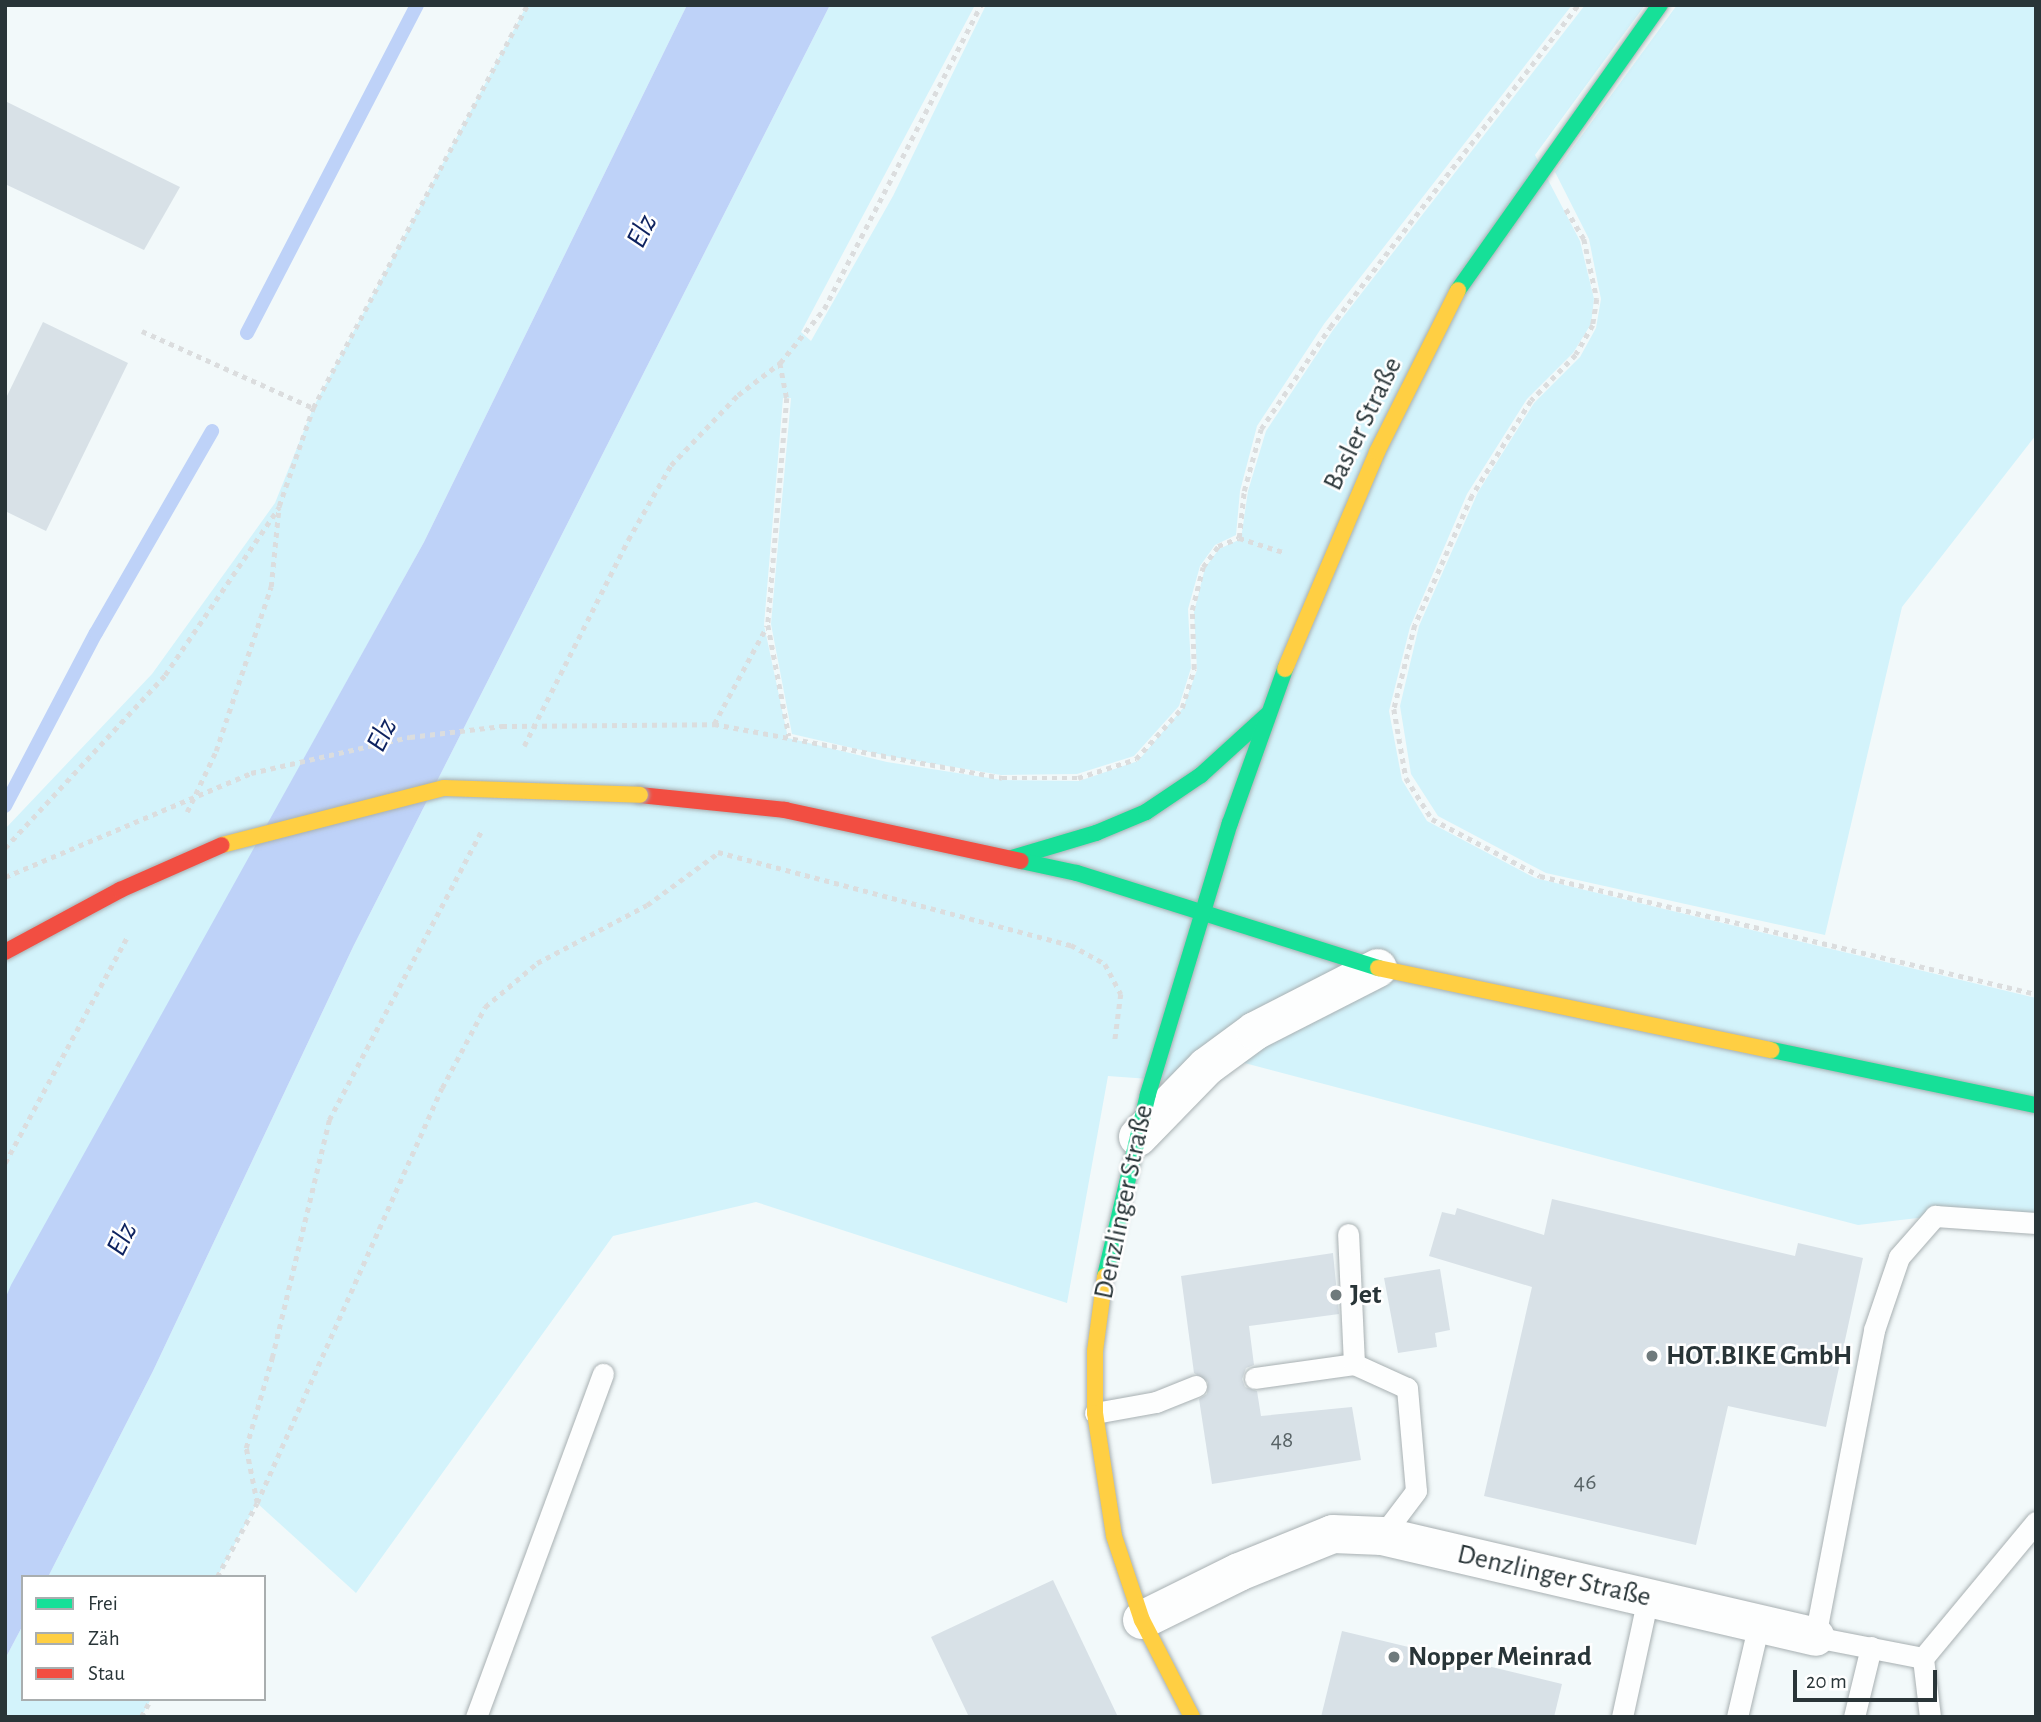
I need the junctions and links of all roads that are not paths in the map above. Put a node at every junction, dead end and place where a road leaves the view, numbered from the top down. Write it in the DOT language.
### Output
graph roads {
  1 [pos="1660,5"];
  2 [pos="1271,711"];
  3 [pos="1012,858"];
  4 [pos="1205,911"];
  5 [pos="5,953"];
  6 [pos="1378,968"];
  7 [pos="2036,1105"];
  8 [pos="1138,1137"];
  9 [pos="2036,1223"];
  10 [pos="1348,1234"];
  11 [pos="1354,1364"];
  12 [pos="603,1374"];
  13 [pos="1255,1378"];
  14 [pos="1196,1386"];
  15 [pos="1095,1413"];
  16 [pos="2036,1522"];
  17 [pos="1382,1536"];
  18 [pos="1648,1598"];
  19 [pos="1142,1620"];
  20 [pos="1759,1623"];
  21 [pos="1815,1637"];
  22 [pos="1871,1647"];
  23 [pos="1923,1658"];
  24 [pos="475,1717"];
  25 [pos="1192,1717"];
  26 [pos="1622,1717"];
  27 [pos="1737,1717"];
  28 [pos="1854,1717"];
  29 [pos="1930,1717"];
  1 -- 2 [label="main road, Basler Straße"];
  2 -- 3 [label="main road"];
  2 -- 4 [label="main road, Basler Straße"];
  3 -- 4 [label="main road"];
  3 -- 5 [label="main road, bridge"];
  4 -- 6 [label="main road"];
  4 -- 8 [label="main road, Denzlinger Straße"];
  6 -- 7 [label="main road"];
  6 -- 8 [label="street"];
  8 -- 15 [label="main road, Denzlinger Straße"];
  9 -- 21 [label="lane"];
  10 -- 11 [label="lane"];
  11 -- 13 [label="lane"];
  11 -- 17 [label="lane"];
  12 -- 24 [label="lane"];
  14 -- 15 [label="lane"];
  15 -- 19 [label="main road, Denzlinger Straße"];
  16 -- 23 [label="lane"];
  17 -- 18 [label="street, Denzlinger Straße"];
  17 -- 19 [label="street, Denzlinger Straße"];
  18 -- 20 [label="street, Denzlinger Straße"];
  18 -- 26 [label="lane"];
  19 -- 25 [label="main road, Denzlinger Straße"];
  20 -- 21 [label="street, Denzlinger Straße"];
  20 -- 27 [label="lane"];
  21 -- 22 [label="lane"];
  22 -- 23 [label="lane"];
  22 -- 28 [label="lane"];
  23 -- 29 [label="lane"];
}
